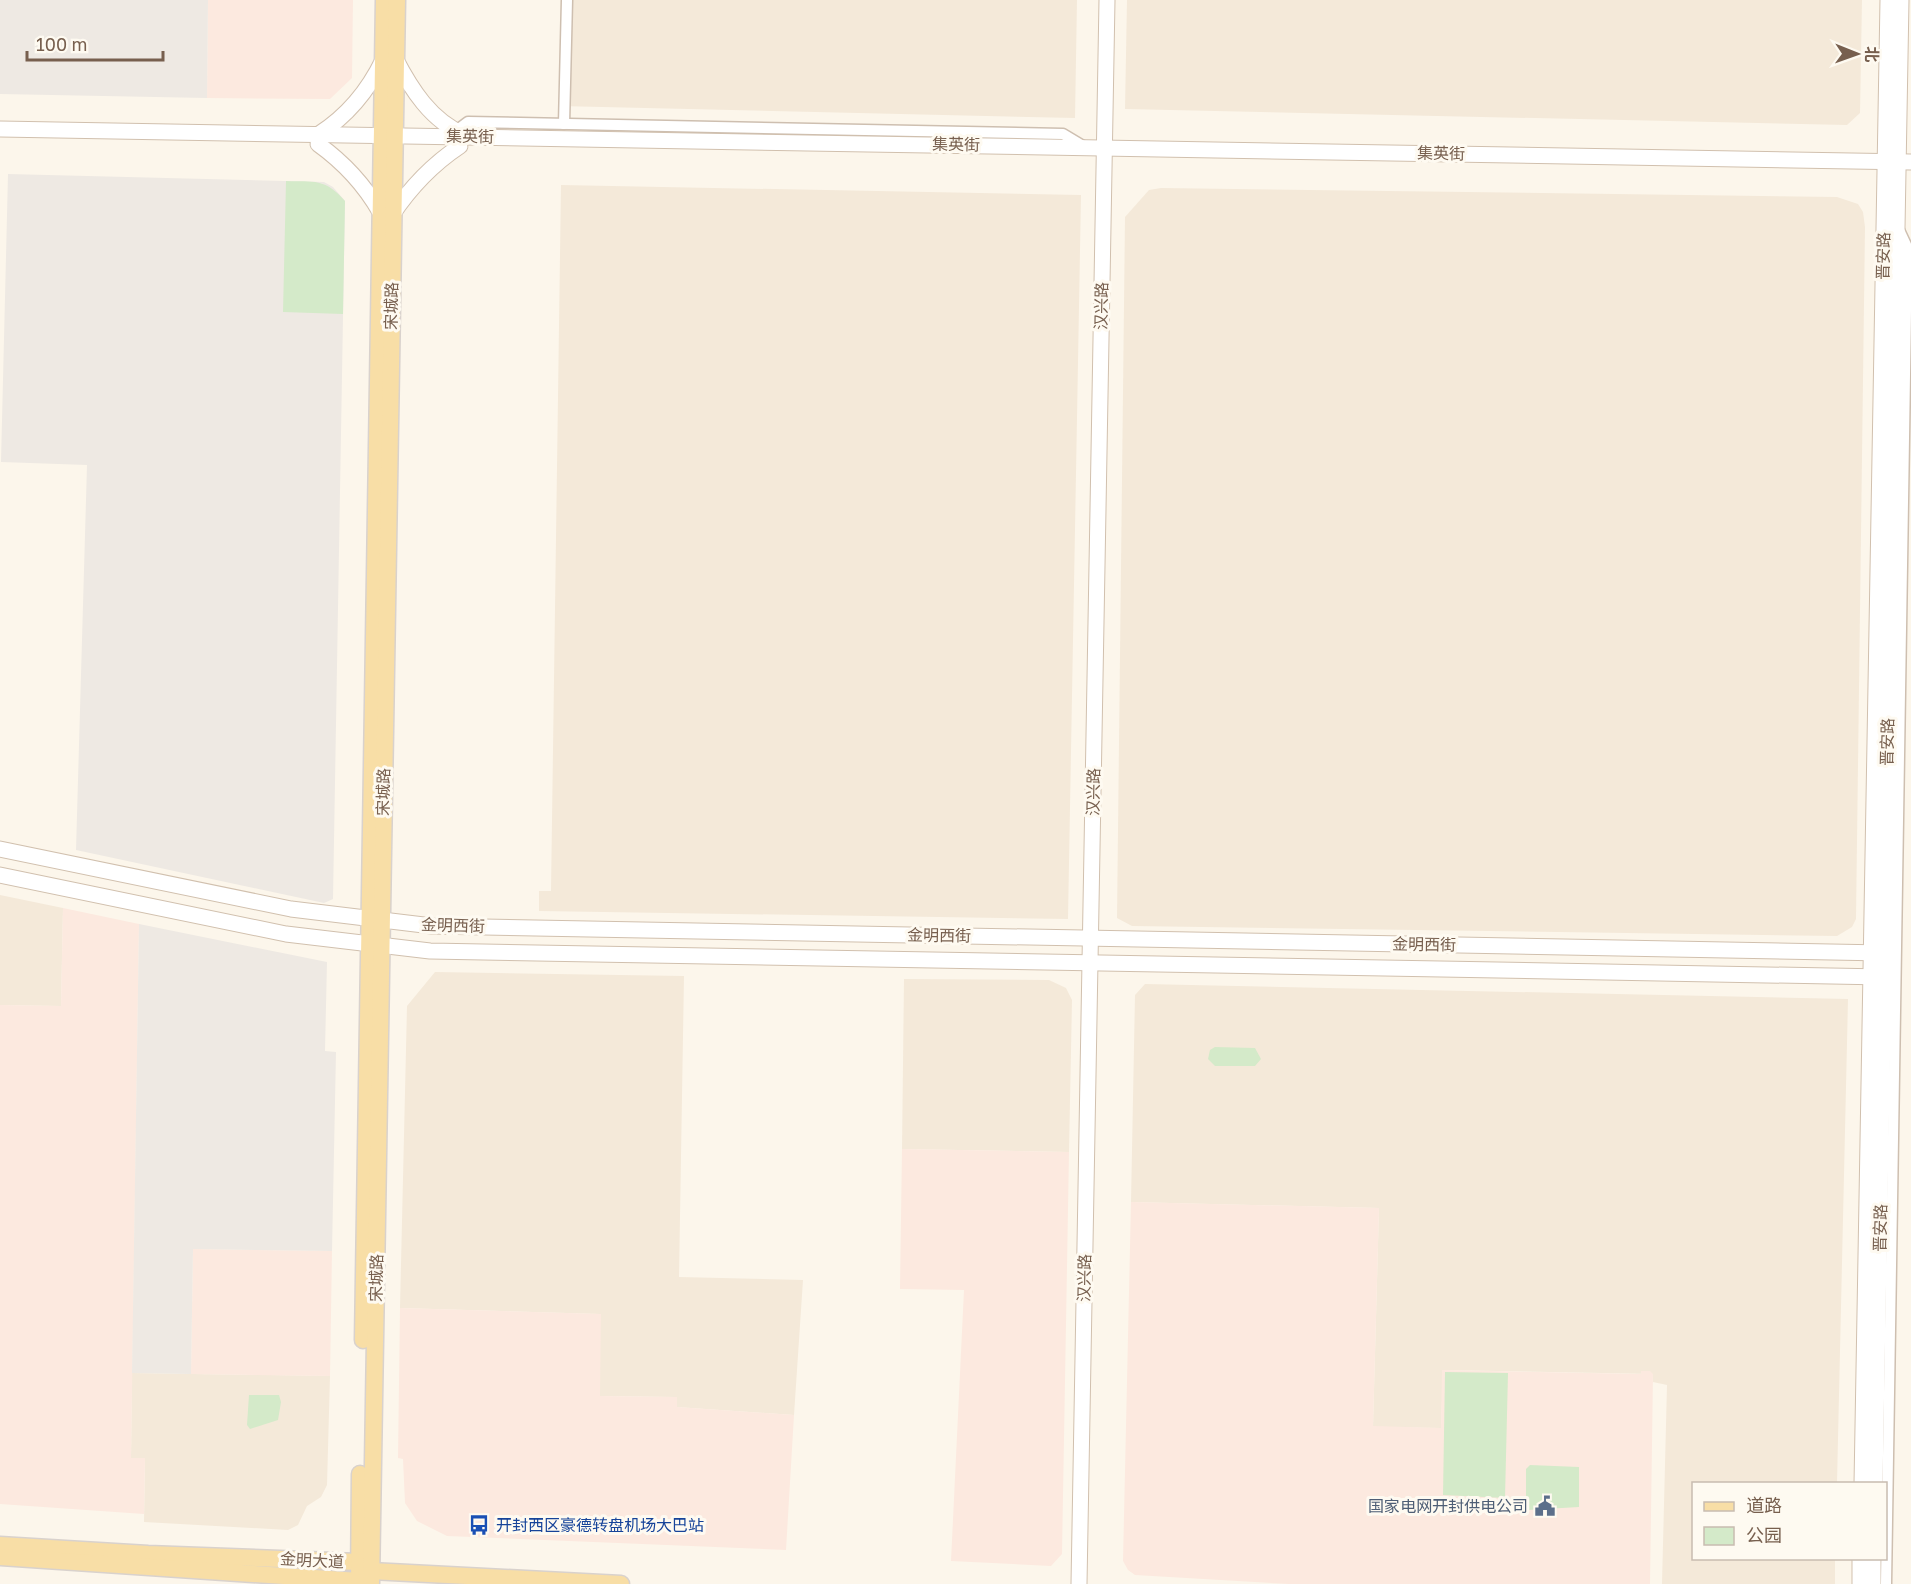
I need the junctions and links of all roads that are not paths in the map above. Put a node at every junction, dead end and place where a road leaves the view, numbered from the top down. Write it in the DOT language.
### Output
graph roads {
  1 [pos="384,0"];
  2 [pos="397,0"];
  3 [pos="567,0"];
  4 [pos="1107,0"];
  5 [pos="1114,0"];
  6 [pos="1888,0"];
  7 [pos="1901,0"];
  8 [pos="389,59"];
  9 [pos="564,124"];
  10 [pos="0,129"];
  11 [pos="458,137"];
  12 [pos="0,139"];
  13 [pos="319,139"];
  14 [pos="388,140"];
  15 [pos="1083,146"];
  16 [pos="1108,151"];
  17 [pos="1898,166"];
  18 [pos="386,213"];
  19 [pos="1897,226"];
  20 [pos="0,849"];
  21 [pos="0,876"];
  22 [pos="375,919"];
  23 [pos="1094,938"];
  24 [pos="375,946"];
  25 [pos="1878,953"];
  26 [pos="1093,964"];
  27 [pos="1877,977"];
  28 [pos="1862,1482"];
  29 [pos="1875,1482"];
  30 [pos="1887,1520"];
  31 [pos="0,1545"];
  32 [pos="0,1557"];
  33 [pos="1860,1560"];
  34 [pos="1873,1560"];
  35 [pos="1886,1560"];
  36 [pos="364,1578"];
  37 [pos="621,1584"];
  38 [pos="1078,1584"];
  39 [pos="1087,1584"];
  40 [pos="1860,1584"];
  41 [pos="1873,1584"];
  42 [pos="1886,1584"];
  1 -- 8 [label="main road, 宋城路"];
  2 -- 8 [label="main road, 宋城路"];
  3 -- 9 [label="street"];
  4 -- 16 [label="main road, 汉兴路"];
  5 -- 16 [label="main road, 汉兴路"];
  6 -- 17 [label="main road, 晋安路"];
  7 -- 17 [label="main road, 晋安路"];
  8 -- 11 [label="main road"];
  8 -- 13 [label="main road"];
  8 -- 14 [label="main road, 宋城路"];
  9 -- 11 [label="street"];
  9 -- 15 [label="street"];
  10 -- 13 [label="main road, 集英街"];
  11 -- 14 [label="main road, 集英街"];
  11 -- 15 [label="main road, 集英街"];
  11 -- 16 [label="main road, 集英街"];
  11 -- 18 [label="main road"];
  12 -- 13 [label="main road, 集英街"];
  13 -- 14 [label="main road, 集英街"];
  13 -- 18 [label="main road"];
  14 -- 18 [label="main road, 宋城路"];
  15 -- 16 [label="main road, 集英街"];
  16 -- 17 [label="main road, 集英街"];
  16 -- 23 [label="main road, 汉兴路"];
  17 -- 19 [label="main road, 晋安路"];
  17 -- 25 [label="main road, 晋安路"];
  18 -- 22 [label="main road, 宋城路"];
  19 -- 25 [label="main road, 晋安路"];
  19 -- 30 [label="street"];
  20 -- 22 [label="main road, 金明西街"];
  21 -- 24 [label="main road, 金明西街"];
  22 -- 23 [label="main road, 金明西街"];
  22 -- 24 [label="main road, 宋城路"];
  23 -- 25 [label="main road, 金明西街"];
  23 -- 26 [label="main road, 汉兴路"];
  24 -- 26 [label="main road, 金明西街"];
  24 -- 36 [label="main road, 宋城路"];
  25 -- 27 [label="main road, 晋安路"];
  26 -- 27 [label="main road, 金明西街"];
  26 -- 38 [label="main road, 汉兴路"];
  26 -- 39 [label="main road, 汉兴路"];
  27 -- 28 [label="main road, 晋安路"];
  27 -- 29 [label="main road, 晋安路"];
  31 -- 36 [label="main road, 金明大道"];
  32 -- 36 [label="main road, 金明大道"];
  33 -- 40 [label="main road"];
  34 -- 41 [label="main road"];
  35 -- 42 [label="street"];
  36 -- 37 [label="main road, 金明大道"];
}
